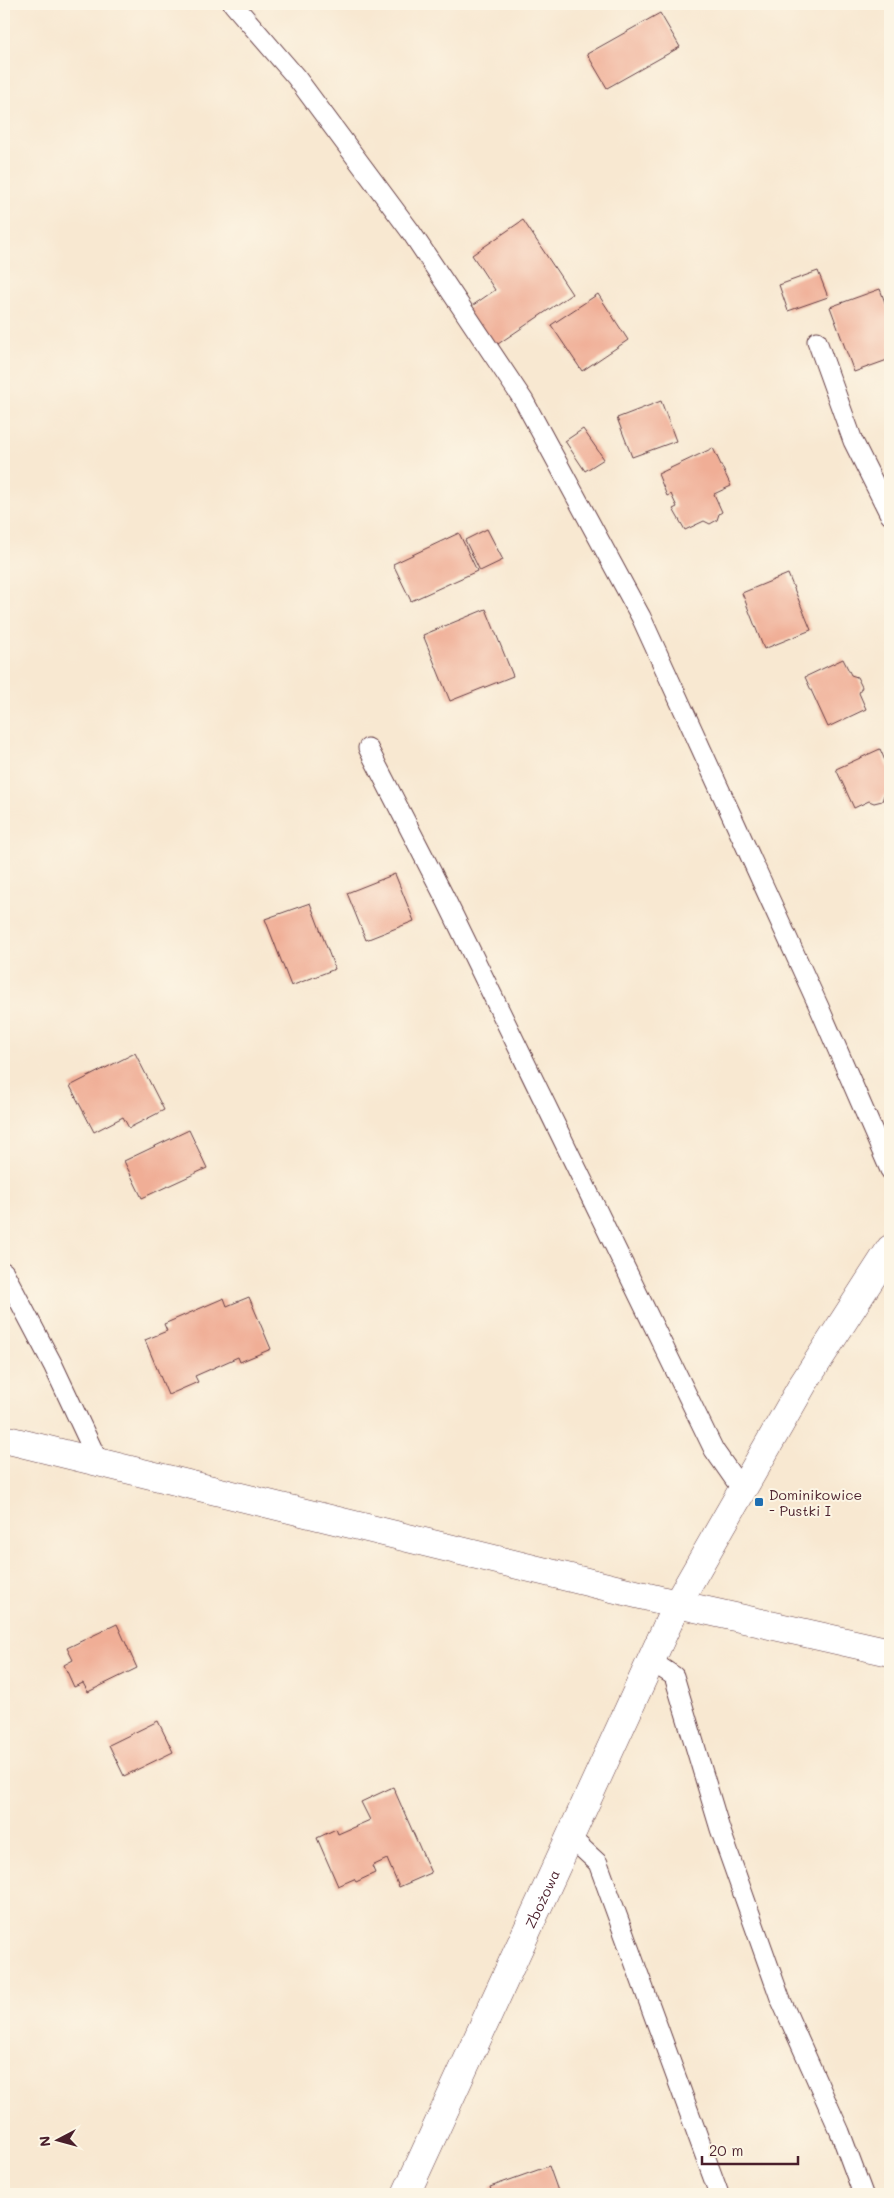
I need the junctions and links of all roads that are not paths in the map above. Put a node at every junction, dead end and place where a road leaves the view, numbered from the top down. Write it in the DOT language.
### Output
graph roads {
  1 [pos="234,4"];
  2 [pos="816,342"];
  3 [pos="890,515"];
  4 [pos="368,748"];
  5 [pos="890,1170"];
  6 [pos="890,1249"];
  7 [pos="4,1272"];
  8 [pos="4,1439"];
  9 [pos="99,1463"];
  10 [pos="742,1490"];
  11 [pos="677,1604"];
  12 [pos="890,1652"];
  13 [pos="651,1661"];
  14 [pos="570,1837"];
  15 [pos="406,2194"];
  16 [pos="719,2194"];
  17 [pos="863,2194"];
  1 -- 5 [label="lane"];
  2 -- 3 [label="lane"];
  4 -- 10 [label="lane"];
  6 -- 10 [label="street, Zbożowa"];
  7 -- 9 [label="lane"];
  8 -- 9 [label="street"];
  9 -- 11 [label="street"];
  10 -- 11 [label="street, Zbożowa"];
  11 -- 12 [label="street"];
  11 -- 13 [label="street, Zbożowa"];
  13 -- 14 [label="street, Zbożowa"];
  13 -- 17 [label="lane"];
  14 -- 15 [label="street, Zbożowa"];
  14 -- 16 [label="lane"];
}
